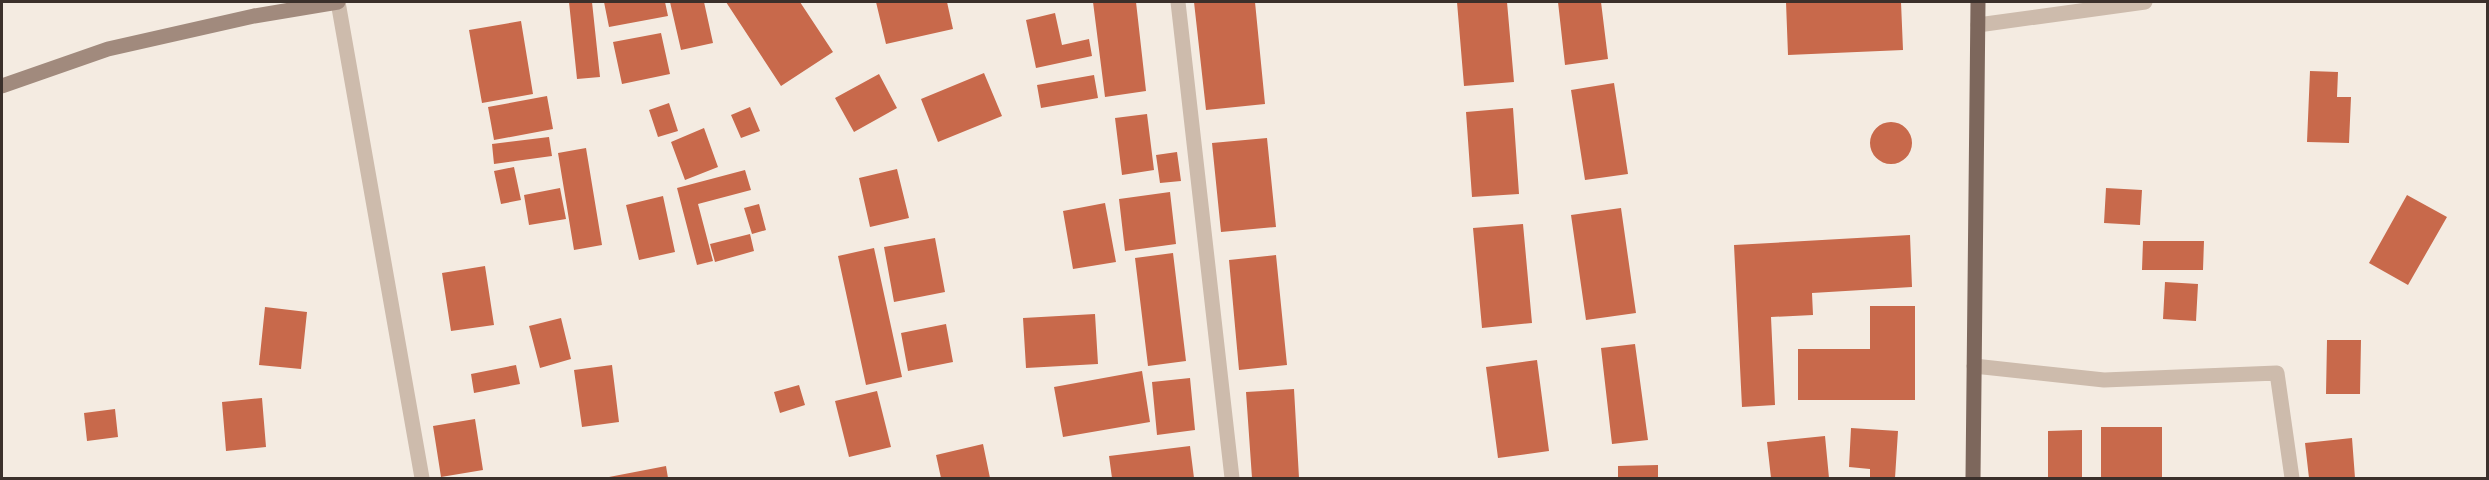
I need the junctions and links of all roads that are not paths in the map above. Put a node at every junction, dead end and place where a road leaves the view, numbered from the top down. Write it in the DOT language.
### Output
graph roads {
  1 [pos="338,2"];
  2 [pos="1178,2"];
  3 [pos="1978,2"];
  4 [pos="2145,2"];
  5 [pos="1978,25"];
  6 [pos="2,86"];
  7 [pos="1974,366"];
  8 [pos="422,478"];
  9 [pos="1232,478"];
  10 [pos="1973,478"];
  11 [pos="2292,478"];
  1 -- 6 [label="street"];
  1 -- 8 [label="street"];
  2 -- 9 [label="street"];
  3 -- 5 [label="main road"];
  4 -- 5 [label="street"];
  5 -- 7 [label="main road"];
  7 -- 10 [label="main road"];
  7 -- 11 [label="street"];
}
